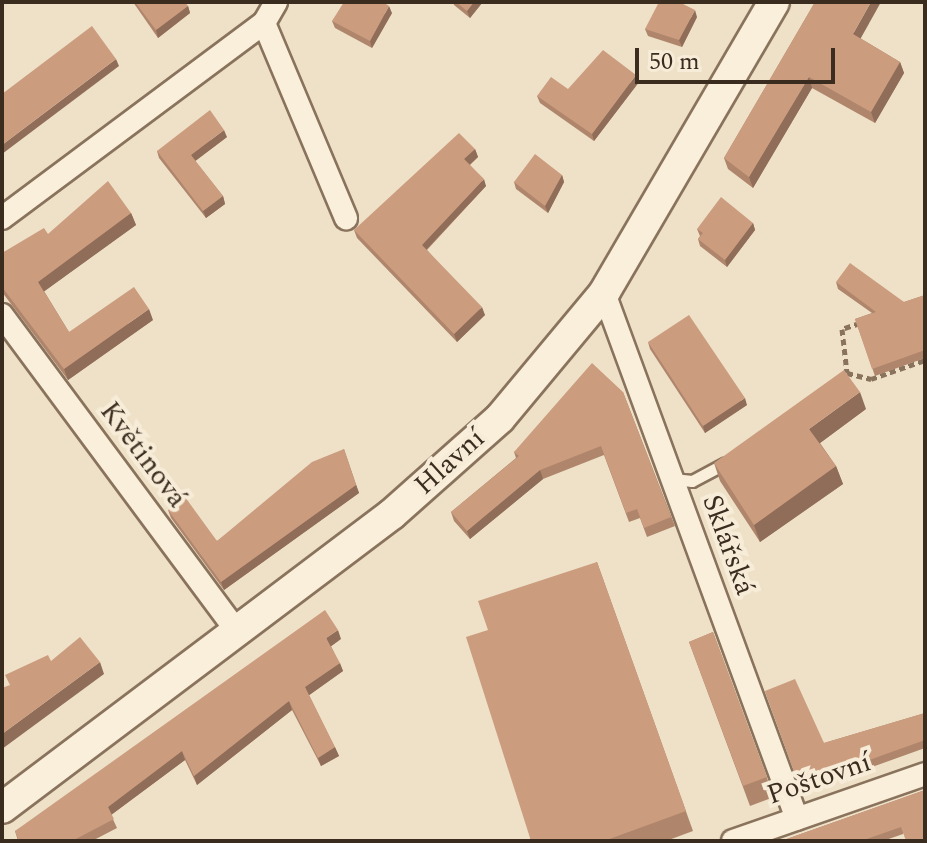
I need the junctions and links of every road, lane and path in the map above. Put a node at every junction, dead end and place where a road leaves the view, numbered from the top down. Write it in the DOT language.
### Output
graph roads {
  1 [pos="276,2"];
  2 [pos="774,2"];
  3 [pos="264,23"];
  4 [pos="2,218"];
  5 [pos="346,218"];
  6 [pos="604,293"];
  7 [pos="2,315"];
  8 [pos="876,317"];
  9 [pos="925,360"];
  10 [pos="734,457"];
  11 [pos="672,479"];
  12 [pos="237,631"];
  13 [pos="925,774"];
  14 [pos="2,808"];
  15 [pos="797,819"];
  16 [pos="733,841"];
  1 -- 3 [label="street"];
  2 -- 6 [label="main road, Hlavní"];
  3 -- 4 [label="street"];
  3 -- 5 [label="street"];
  6 -- 11 [label="street, Sklářská"];
  6 -- 12 [label="main road, Hlavní"];
  7 -- 12 [label="street, Květinová"];
  8 -- 9 [label="path"];
  10 -- 11 [label="lane"];
  11 -- 15 [label="street, Sklářská"];
  12 -- 14 [label="main road, Hlavní"];
  13 -- 15 [label="street, Poštovní"];
  15 -- 16 [label="street, Poštovní"];
}
